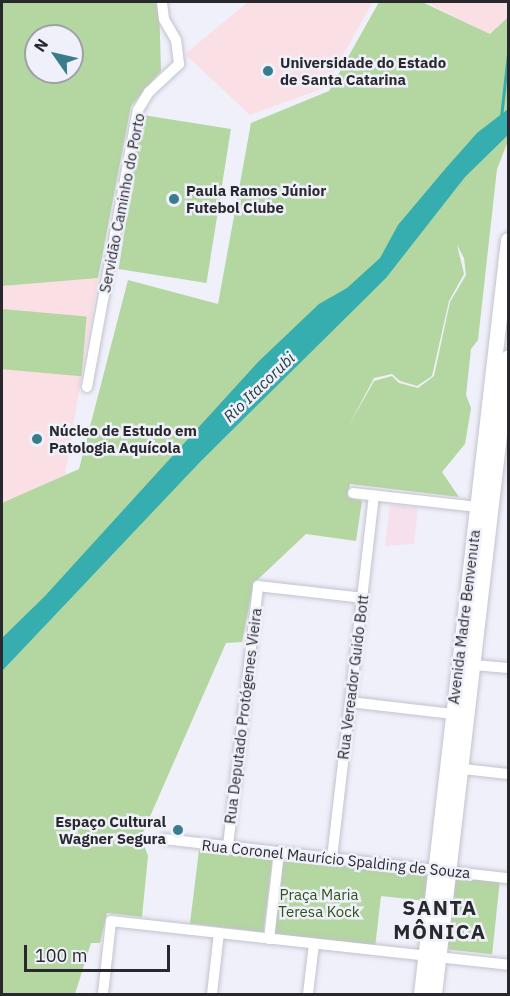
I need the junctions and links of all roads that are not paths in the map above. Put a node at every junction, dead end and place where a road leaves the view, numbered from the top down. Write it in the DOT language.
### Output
graph roads {
  1 [pos="162,2"];
  2 [pos="508,240"];
  3 [pos="502,346"];
  4 [pos="508,357"];
  5 [pos="87,387"];
  6 [pos="496,454"];
  7 [pos="353,493"];
  8 [pos="374,495"];
  9 [pos="477,507"];
  10 [pos="363,598"];
  11 [pos="474,665"];
  12 [pos="508,668"];
  13 [pos="350,702"];
  14 [pos="452,714"];
  15 [pos="463,770"];
  16 [pos="508,774"];
  17 [pos="164,839"];
  18 [pos="228,846"];
  19 [pos="279,852"];
  20 [pos="332,858"];
  21 [pos="442,870"];
  22 [pos="508,878"];
  23 [pos="219,933"];
  24 [pos="269,939"];
  25 [pos="314,944"];
  26 [pos="431,957"];
  27 [pos="508,965"];
  28 [pos="103,994"];
  29 [pos="212,994"];
  30 [pos="308,994"];
  31 [pos="421,994"];
  32 [pos="434,994"];
  1 -- 5 [label="street, Servidão Caminho do Porto"];
  2 -- 3 [label="main road, Avenida Madre Benvenuta"];
  3 -- 6 [label="main road, Avenida Madre Benvenuta"];
  4 -- 6 [label="main road, Avenida Madre Benvenuta"];
  6 -- 9 [label="main road, Avenida Madre Benvenuta"];
  6 -- 11 [label="main road, Avenida Madre Benvenuta"];
  7 -- 8 [label="street"];
  8 -- 9 [label="street"];
  8 -- 10 [label="street, Rua Vereador Guido Bott"];
  9 -- 14 [label="main road, Avenida Madre Benvenuta"];
  10 -- 13 [label="street, Rua Vereador Guido Bott"];
  10 -- 18 [label="street, Rua Deputado Protógenes Vieira"];
  11 -- 12 [label="street"];
  11 -- 15 [label="main road, Avenida Madre Benvenuta"];
  13 -- 14 [label="street"];
  13 -- 20 [label="street, Rua Vereador Guido Bott"];
  14 -- 21 [label="main road, Avenida Madre Benvenuta"];
  15 -- 16 [label="street"];
  15 -- 21 [label="main road, Avenida Madre Benvenuta"];
  17 -- 18 [label="street, Rua Coronel Maurício Spalding de Souza"];
  18 -- 19 [label="street, Rua Coronel Maurício Spalding de Souza"];
  19 -- 20 [label="street, Rua Coronel Maurício Spalding de Souza"];
  19 -- 24 [label="street"];
  20 -- 21 [label="street, Rua Coronel Maurício Spalding de Souza"];
  21 -- 22 [label="street, Rua Coronel Maurício Spalding de Souza"];
  21 -- 26 [label="main road, Avenida Madre Benvenuta"];
  23 -- 24 [label="street"];
  23 -- 28 [label="street"];
  23 -- 29 [label="street"];
  24 -- 25 [label="street"];
  25 -- 26 [label="street"];
  25 -- 30 [label="street"];
  26 -- 27 [label="street"];
  26 -- 31 [label="main road, Avenida Madre Benvenuta"];
  26 -- 32 [label="main road, Avenida Madre Benvenuta"];
}
